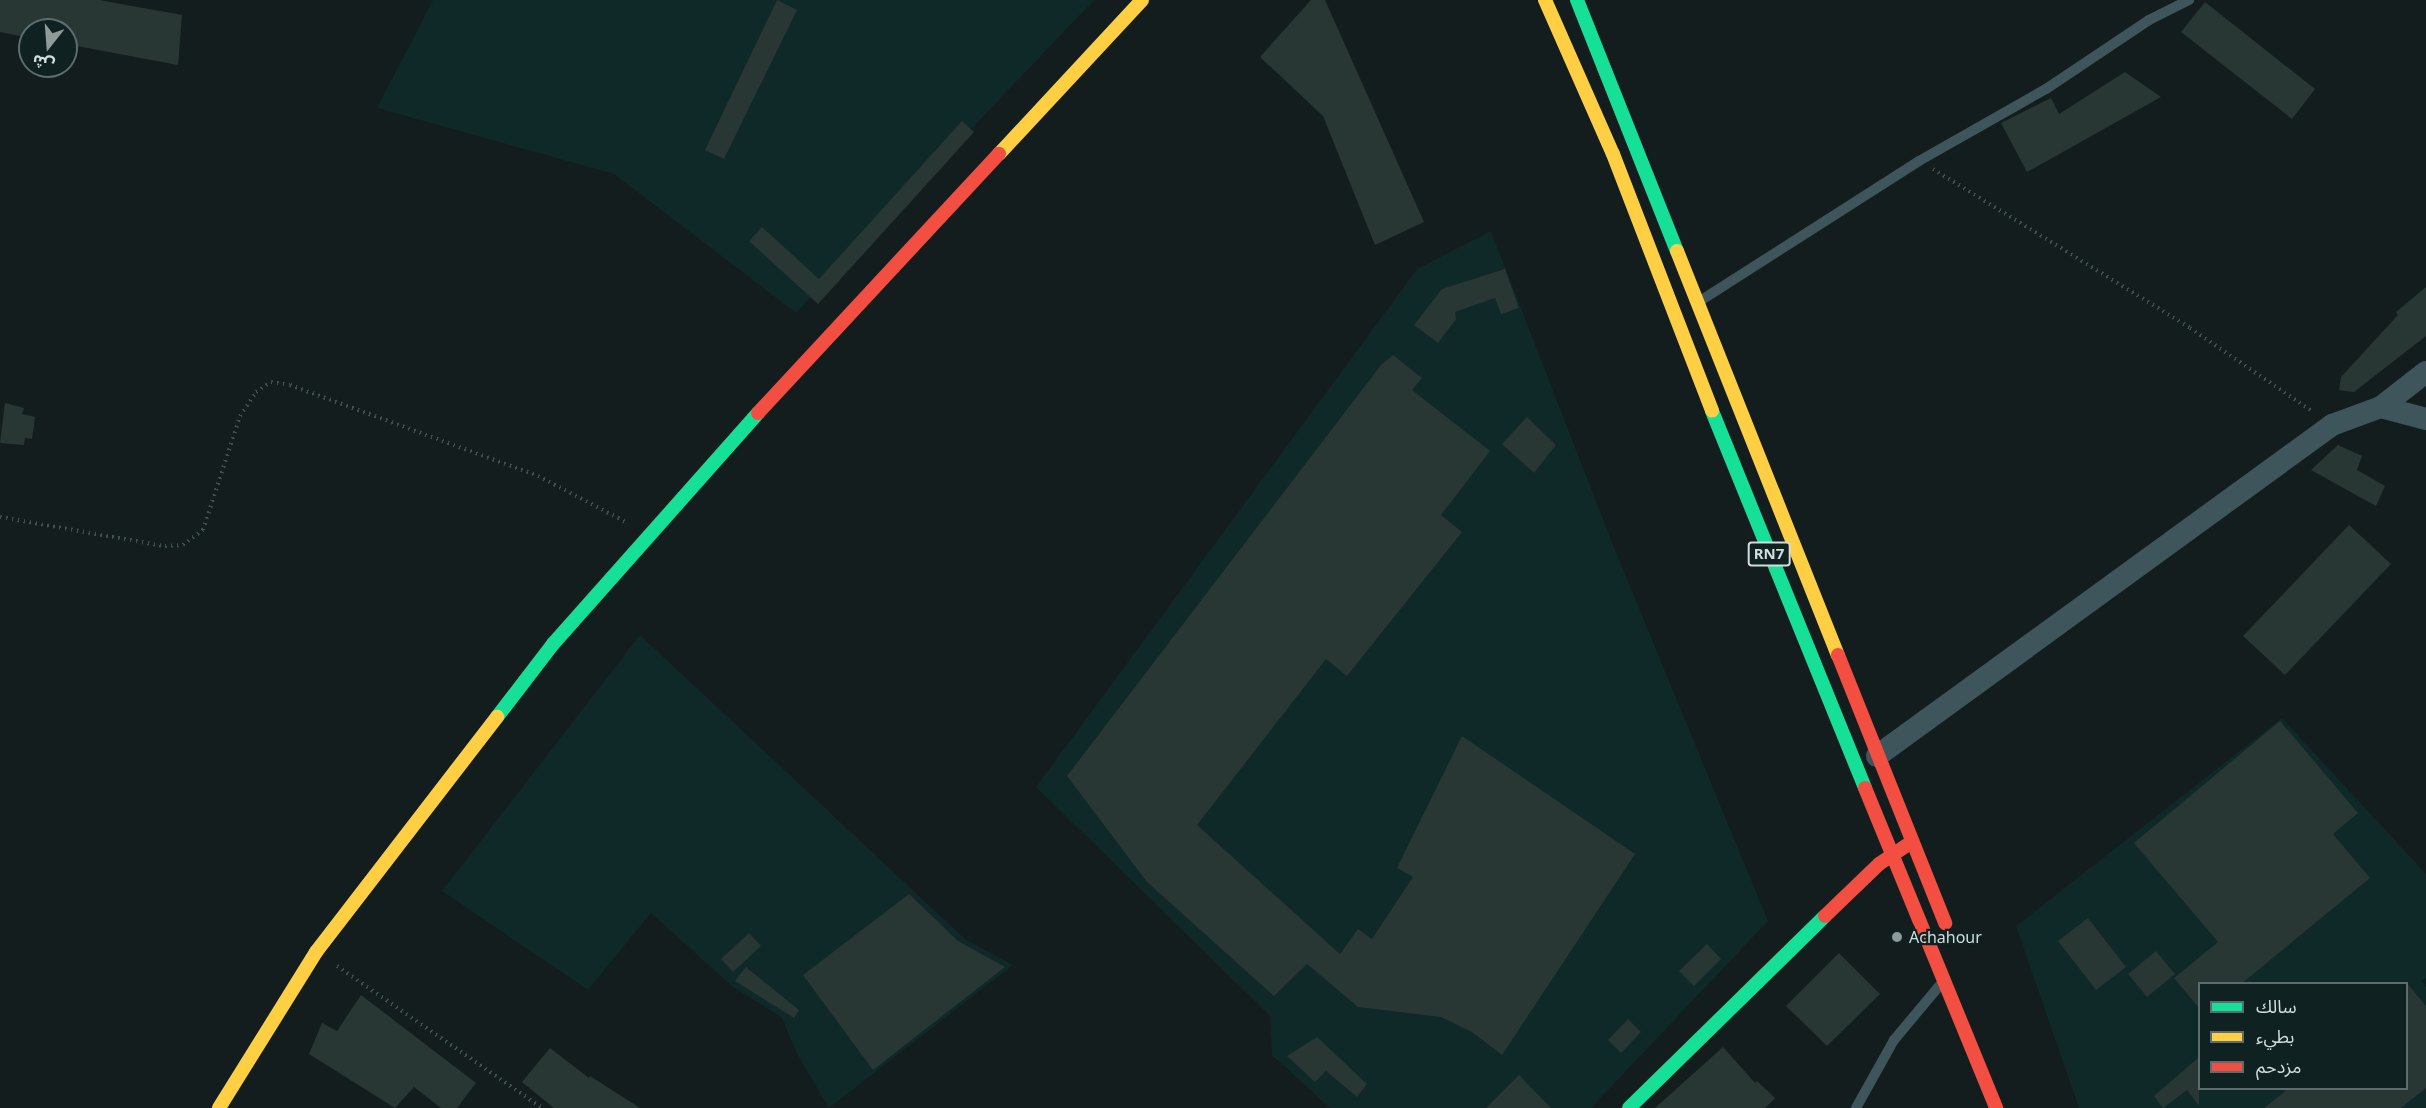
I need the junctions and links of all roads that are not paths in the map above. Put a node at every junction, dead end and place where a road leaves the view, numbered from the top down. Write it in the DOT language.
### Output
graph roads {
  1 [pos="1142,0"];
  2 [pos="1545,0"];
  3 [pos="1577,0"];
  4 [pos="2189,0"];
  5 [pos="1697,303"];
  6 [pos="2426,372"];
  7 [pos="2381,407"];
  8 [pos="2426,419"];
  9 [pos="1877,756"];
  10 [pos="1912,842"];
  11 [pos="1892,854"];
  12 [pos="1952,942"];
  13 [pos="1944,980"];
  14 [pos="219,1108"];
  15 [pos="1629,1108"];
  16 [pos="1856,1108"];
  17 [pos="1996,1108"];
  1 -- 14 [label="main road"];
  2 -- 11 [label="main road, RN7"];
  3 -- 5 [label="main road, RN7"];
  4 -- 5 [label="lane"];
  5 -- 9 [label="main road, RN7"];
  6 -- 7 [label="street"];
  7 -- 8 [label="street"];
  7 -- 9 [label="street"];
  9 -- 10 [label="main road, RN7"];
  10 -- 11 [label="main road"];
  10 -- 12 [label="main road, RN7"];
  11 -- 13 [label="main road, RN7"];
  11 -- 15 [label="main road"];
  13 -- 16 [label="lane"];
  13 -- 17 [label="main road, RN7"];
}
